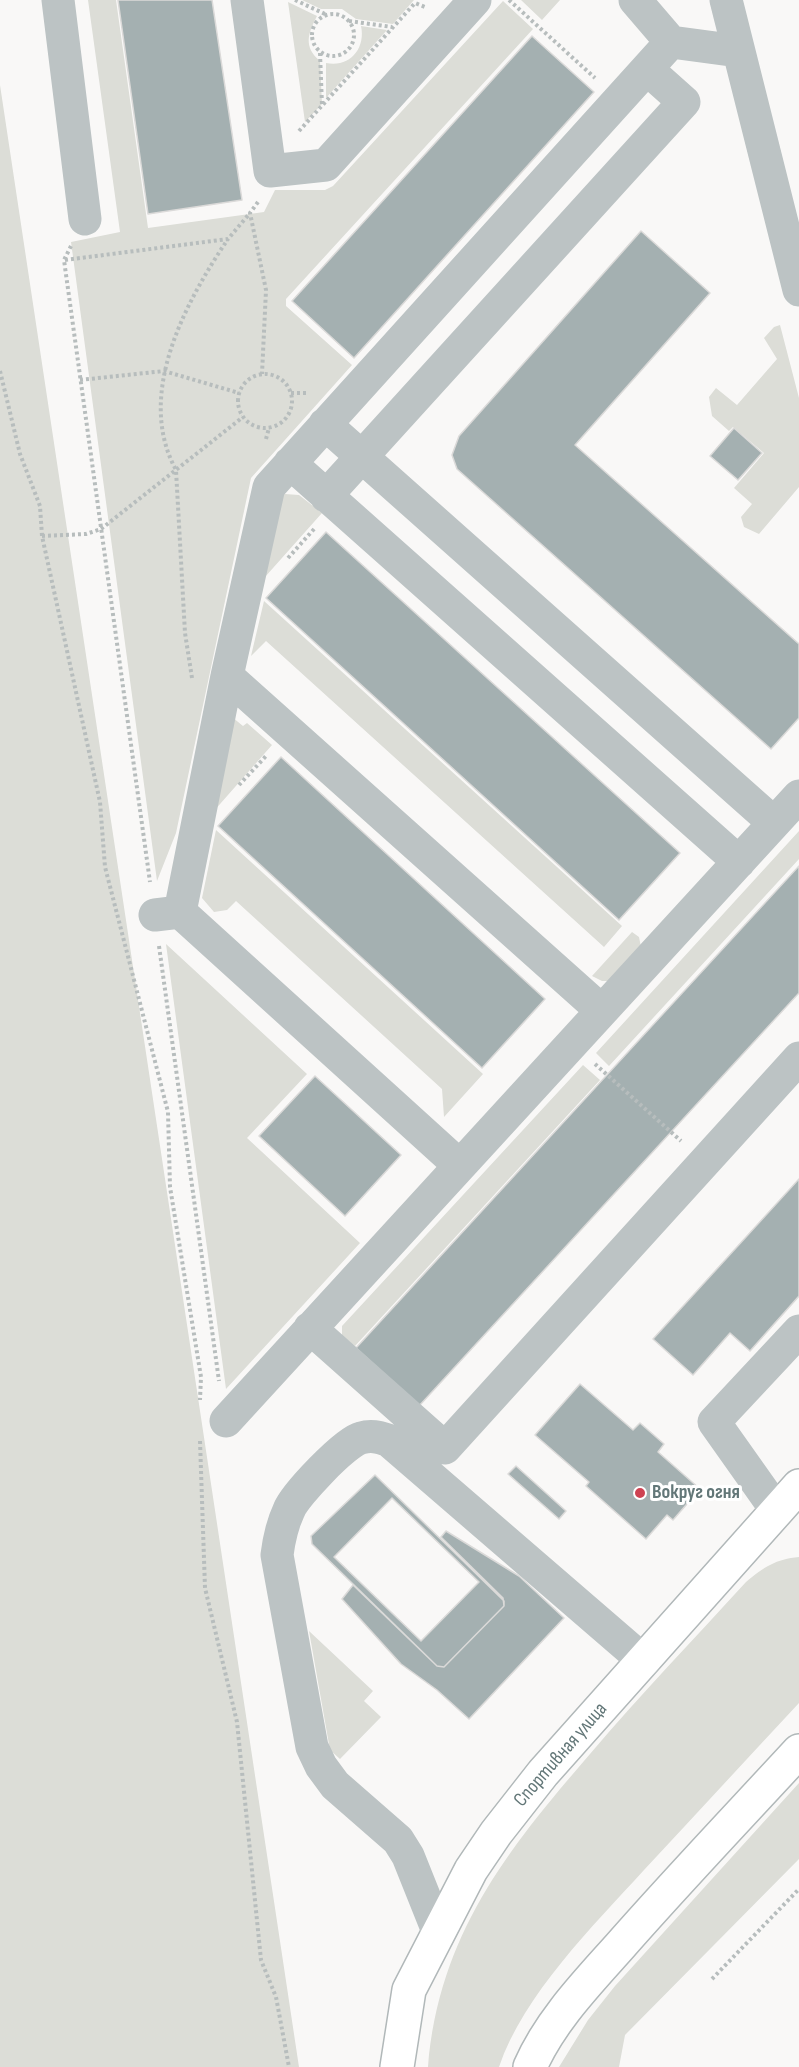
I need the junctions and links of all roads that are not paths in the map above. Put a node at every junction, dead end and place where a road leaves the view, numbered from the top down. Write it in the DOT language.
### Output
graph roads {
  1 [pos="58,0"];
  2 [pos="248,0"];
  3 [pos="475,0"];
  4 [pos="635,0"];
  5 [pos="726,0"];
  6 [pos="671,42"];
  7 [pos="738,51"];
  8 [pos="647,69"];
  9 [pos="85,219"];
  10 [pos="799,290"];
  11 [pos="325,424"];
  12 [pos="277,455"];
  13 [pos="362,456"];
  14 [pos="326,496"];
  15 [pos="227,676"];
  16 [pos="799,796"];
  17 [pos="774,823"];
  18 [pos="739,862"];
  19 [pos="602,1011"];
  20 [pos="799,1058"];
  21 [pos="460,1166"];
  22 [pos="310,1328"];
  23 [pos="799,1331"];
  24 [pos="209,1421"];
  25 [pos="790,1503"];
  26 [pos="644,1661"];
  27 [pos="799,1751"];
  28 [pos="438,1931"];
  29 [pos="397,2067"];
  30 [pos="530,2067"];
  1 -- 9 [label="lane"];
  2 -- 3 [label="lane"];
  4 -- 6 [label="lane"];
  5 -- 7 [label="lane"];
  6 -- 7 [label="lane"];
  6 -- 8 [label="lane"];
  7 -- 10 [label="lane"];
  8 -- 11 [label="lane"];
  8 -- 13 [label="lane"];
  11 -- 12 [label="lane"];
  11 -- 13 [label="lane"];
  12 -- 14 [label="lane"];
  12 -- 15 [label="lane"];
  13 -- 14 [label="lane"];
  13 -- 17 [label="lane"];
  14 -- 18 [label="lane"];
  15 -- 19 [label="lane"];
  15 -- 21 [label="lane"];
  16 -- 17 [label="lane"];
  17 -- 18 [label="lane"];
  18 -- 19 [label="lane"];
  19 -- 21 [label="lane"];
  20 -- 22 [label="lane"];
  21 -- 22 [label="lane"];
  22 -- 24 [label="lane"];
  23 -- 25 [label="lane"];
  25 -- 26 [label="main road, Спортивная улица"];
  26 -- 28 [label="main road, Спортивная улица"];
  26 -- 28 [label="lane"];
  27 -- 30 [label="main road"];
  28 -- 29 [label="main road, Спортивная улица"];
}
